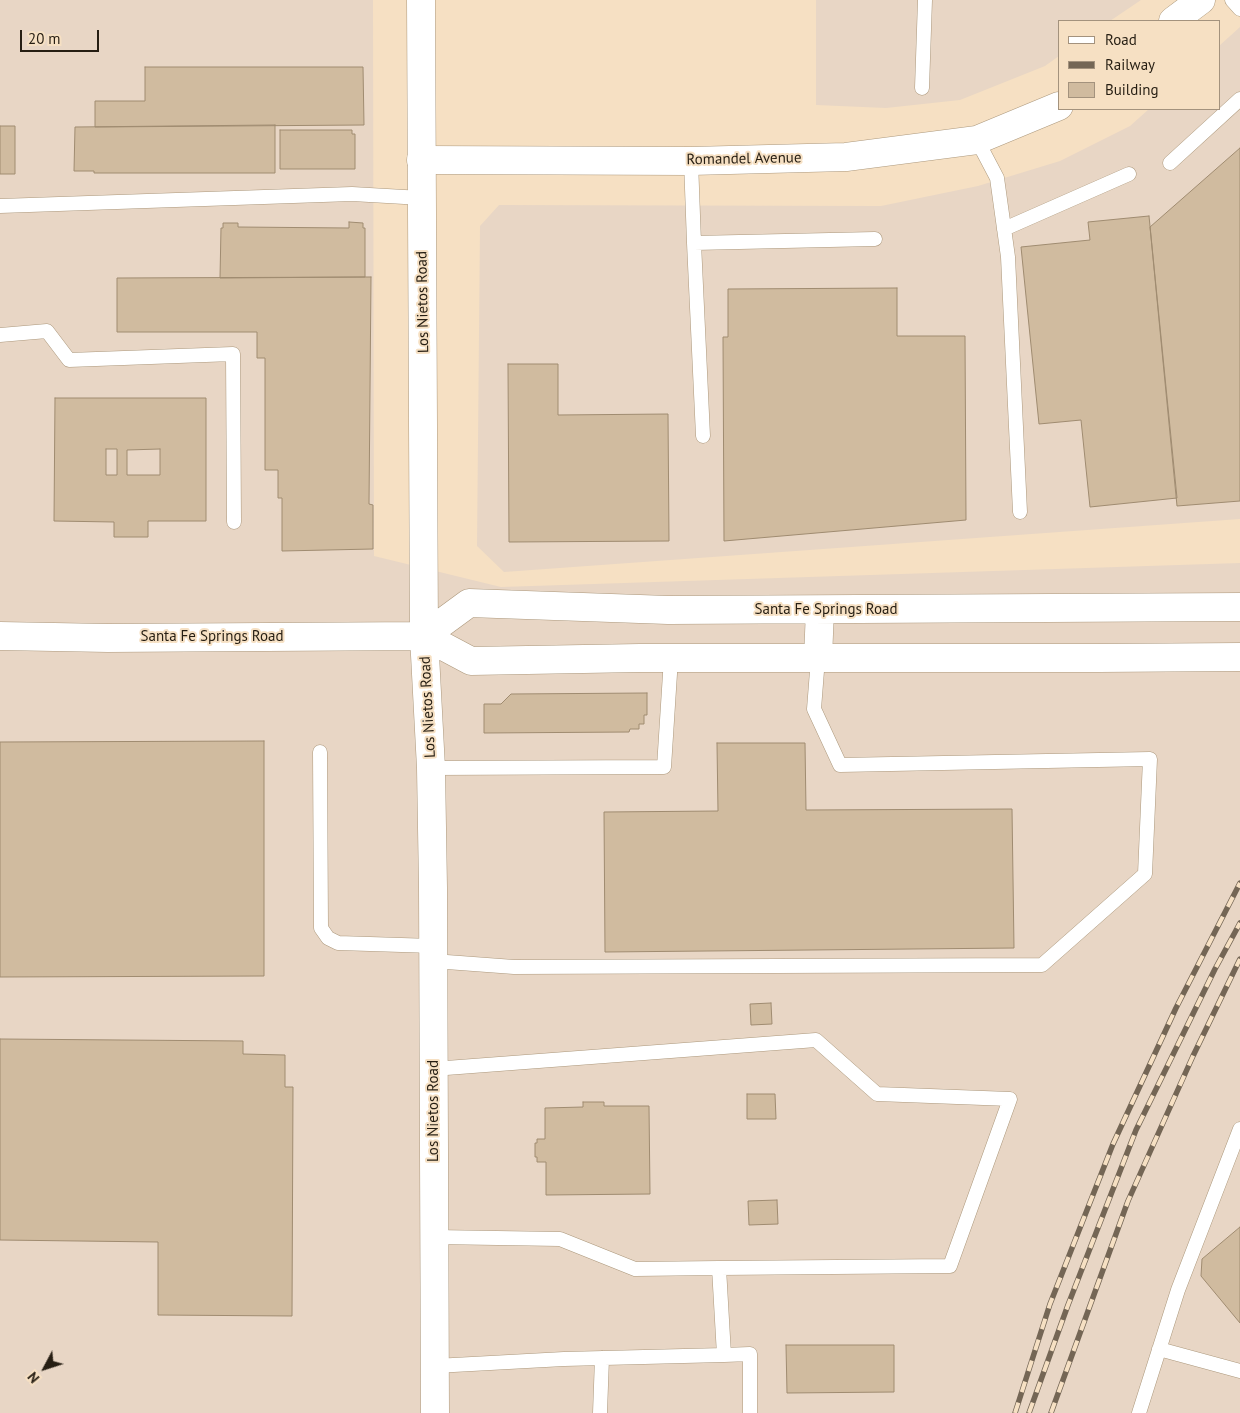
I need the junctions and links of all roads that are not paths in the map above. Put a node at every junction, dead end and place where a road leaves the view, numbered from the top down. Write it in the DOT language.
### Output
graph roads {
  1 [pos="421,0"];
  2 [pos="925,0"];
  3 [pos="1201,0"];
  4 [pos="1232,0"];
  5 [pos="1240,9"];
  6 [pos="1174,20"];
  7 [pos="922,88"];
  8 [pos="1240,99"];
  9 [pos="1058,106"];
  10 [pos="977,140"];
  11 [pos="421,160"];
  12 [pos="691,161"];
  13 [pos="1170,163"];
  14 [pos="1129,174"];
  15 [pos="422,198"];
  16 [pos="0,206"];
  17 [pos="1004,229"];
  18 [pos="875,239"];
  19 [pos="694,244"];
  20 [pos="0,335"];
  21 [pos="704,436"];
  22 [pos="1020,512"];
  23 [pos="234,522"];
  24 [pos="1240,607"];
  25 [pos="820,610"];
  26 [pos="0,636"];
  27 [pos="424,636"];
  28 [pos="1240,657"];
  29 [pos="671,658"];
  30 [pos="818,658"];
  31 [pos="320,752"];
  32 [pos="431,768"];
  33 [pos="433,953"];
  34 [pos="433,1069"];
  35 [pos="1240,1129"];
  36 [pos="434,1237"];
  37 [pos="719,1268"];
  38 [pos="1160,1349"];
  39 [pos="724,1355"];
  40 [pos="602,1358"];
  41 [pos="435,1366"];
  42 [pos="1240,1371"];
  43 [pos="435,1413"];
  44 [pos="600,1413"];
  45 [pos="750,1413"];
  46 [pos="1139,1413"];
  1 -- 11 [label="main road, Los Nietos Road"];
  2 -- 7 [label="lane"];
  3 -- 6 [label="main road"];
  4 -- 5 [label="lane"];
  8 -- 13 [label="lane"];
  9 -- 10 [label="main road, Romandel Avenue"];
  10 -- 12 [label="main road, Romandel Avenue"];
  10 -- 17 [label="lane"];
  11 -- 12 [label="main road, Romandel Avenue"];
  11 -- 15 [label="main road, Los Nietos Road"];
  12 -- 19 [label="lane"];
  14 -- 17 [label="lane"];
  15 -- 16 [label="lane"];
  15 -- 27 [label="main road, Los Nietos Road"];
  17 -- 22 [label="lane"];
  18 -- 19 [label="lane"];
  19 -- 21 [label="lane"];
  20 -- 23 [label="lane"];
  24 -- 25 [label="main road, Santa Fe Springs Road"];
  25 -- 27 [label="main road, Santa Fe Springs Road"];
  25 -- 30 [label="main road"];
  26 -- 27 [label="main road, Santa Fe Springs Road"];
  27 -- 29 [label="main road, Santa Fe Springs Road"];
  27 -- 32 [label="main road, Los Nietos Road"];
  28 -- 30 [label="main road, Santa Fe Springs Road"];
  29 -- 30 [label="main road, Santa Fe Springs Road"];
  29 -- 32 [label="lane"];
  30 -- 33 [label="lane"];
  31 -- 33 [label="lane"];
  32 -- 33 [label="main road, Los Nietos Road"];
  33 -- 34 [label="main road, Los Nietos Road"];
  34 -- 36 [label="main road, Los Nietos Road"];
  34 -- 37 [label="lane"];
  35 -- 38 [label="lane"];
  36 -- 37 [label="lane"];
  36 -- 41 [label="main road, Los Nietos Road"];
  37 -- 39 [label="lane"];
  38 -- 42 [label="lane"];
  38 -- 46 [label="lane"];
  39 -- 40 [label="lane"];
  39 -- 45 [label="lane"];
  40 -- 41 [label="lane"];
  40 -- 44 [label="lane"];
  41 -- 43 [label="main road, Los Nietos Road"];
}
